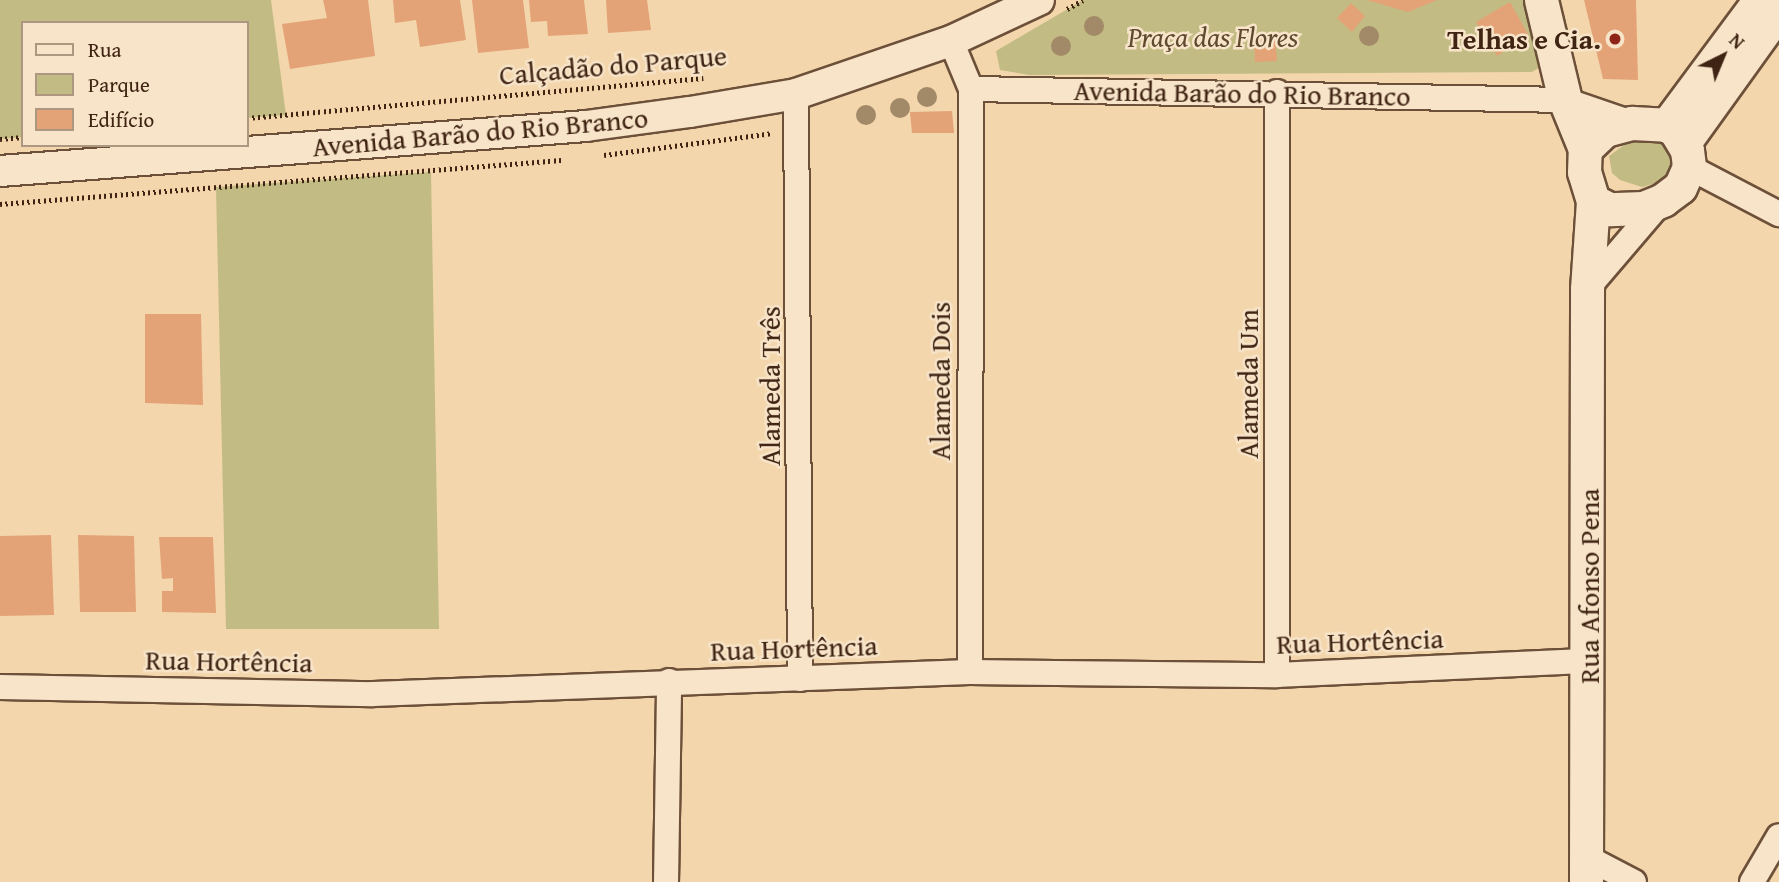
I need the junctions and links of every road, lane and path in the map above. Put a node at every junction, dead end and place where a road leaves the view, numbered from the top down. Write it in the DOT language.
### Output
graph roads {
  1 [pos="1039,0"];
  2 [pos="1541,0"];
  3 [pos="1759,0"];
  4 [pos="1779,14"];
  5 [pos="951,41"];
  6 [pos="714,77"];
  7 [pos="971,89"];
  8 [pos="1278,92"];
  9 [pos="796,94"];
  10 [pos="1565,100"];
  11 [pos="248,118"];
  12 [pos="1632,123"];
  13 [pos="21,137"];
  14 [pos="0,139"];
  15 [pos="1680,146"];
  16 [pos="1585,149"];
  17 [pos="0,171"];
  18 [pos="1663,200"];
  19 [pos="1593,201"];
  20 [pos="1779,214"];
  21 [pos="1587,289"];
  22 [pos="1590,661"];
  23 [pos="970,672"];
  24 [pos="1278,675"];
  25 [pos="800,678"];
  26 [pos="669,681"];
  27 [pos="0,688"];
  28 [pos="1779,836"];
  29 [pos="1586,870"];
  30 [pos="666,882"];
  31 [pos="1634,882"];
  32 [pos="1752,882"];
  1 -- 5 [label="street, Avenida Barão do Rio Branco"];
  2 -- 10 [label="main road"];
  3 -- 15 [label="street"];
  4 -- 15 [label="street"];
  5 -- 7 [label="street"];
  5 -- 9 [label="street, Avenida Barão do Rio Branco"];
  6 -- 11 [label="path, Calçadão do Parque"];
  7 -- 8 [label="street, Avenida Barão do Rio Branco"];
  7 -- 23 [label="street, Alameda Dois"];
  8 -- 10 [label="street, Avenida Barão do Rio Branco"];
  8 -- 24 [label="street, Alameda Um"];
  9 -- 17 [label="street, Avenida Barão do Rio Branco"];
  9 -- 25 [label="street, Alameda Três"];
  10 -- 12 [label="street"];
  10 -- 16 [label="main road"];
  12 -- 15 [label="main road"];
  12 -- 16 [label="main road"];
  13 -- 14 [label="path"];
  15 -- 18 [label="main road"];
  15 -- 20 [label="street"];
  16 -- 19 [label="main road"];
  18 -- 19 [label="main road"];
  18 -- 21 [label="street"];
  19 -- 21 [label="main road, Rua Afonso Pena"];
  21 -- 22 [label="main road, Rua Afonso Pena"];
  22 -- 24 [label="street, Rua Hortência"];
  22 -- 29 [label="main road, Rua Afonso Pena"];
  23 -- 24 [label="street, Rua Hortência"];
  23 -- 25 [label="street, Rua Hortência"];
  25 -- 26 [label="street, Rua Hortência"];
  26 -- 27 [label="street, Rua Hortência"];
  26 -- 30 [label="street"];
  28 -- 32 [label="street"];
  29 -- 31 [label="street"];
}
